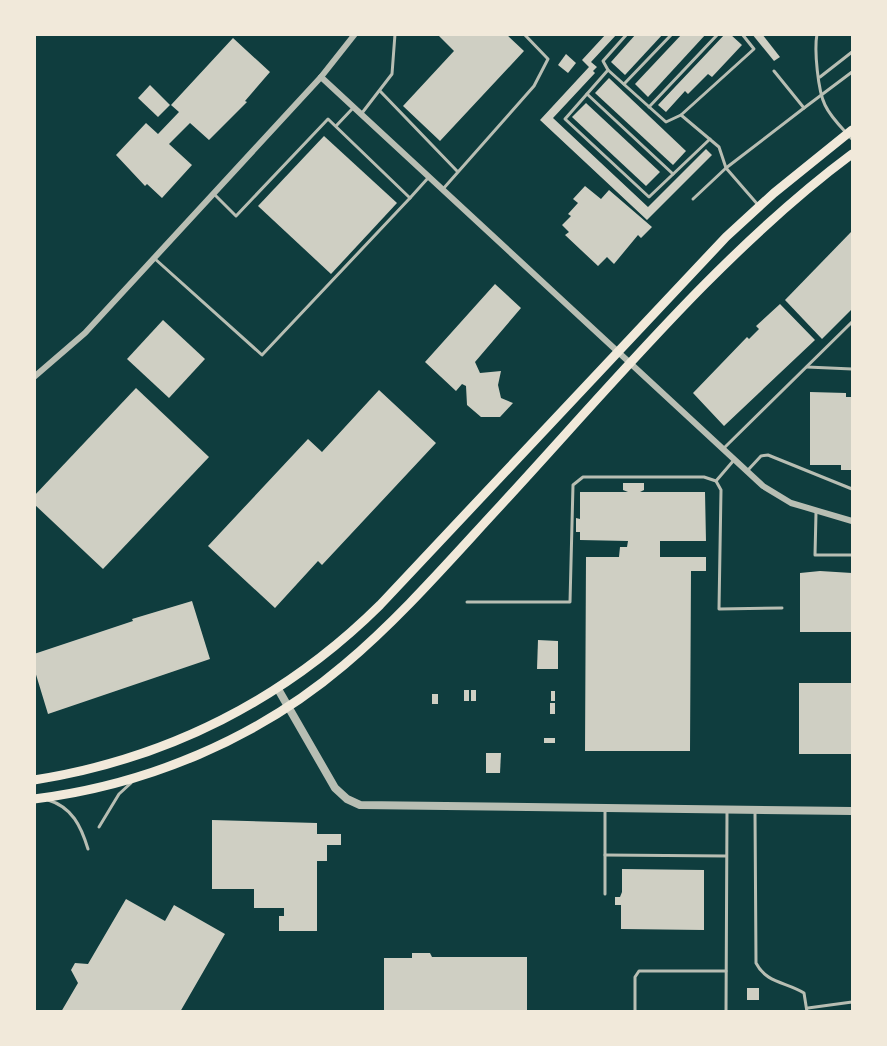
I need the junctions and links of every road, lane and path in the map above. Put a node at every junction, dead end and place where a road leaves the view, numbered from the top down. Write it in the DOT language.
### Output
graph roads {
  1 [pos="356,34"];
  2 [pos="395,34"];
  3 [pos="524,34"];
  4 [pos="627,34"];
  5 [pos="672,34"];
  6 [pos="718,34"];
  7 [pos="742,34"];
  8 [pos="818,34"];
  9 [pos="852,52"];
  10 [pos="608,70"];
  11 [pos="774,71"];
  12 [pos="852,72"];
  13 [pos="321,76"];
  14 [pos="820,77"];
  15 [pos="624,84"];
  16 [pos="380,92"];
  17 [pos="587,94"];
  18 [pos="822,94"];
  19 [pos="649,107"];
  20 [pos="354,108"];
  21 [pos="804,108"];
  22 [pos="361,115"];
  23 [pos="681,115"];
  24 [pos="336,126"];
  25 [pos="851,134"];
  26 [pos="710,140"];
  27 [pos="852,154"];
  28 [pos="726,168"];
  29 [pos="457,171"];
  30 [pos="673,174"];
  31 [pos="429,178"];
  32 [pos="442,190"];
  33 [pos="213,193"];
  34 [pos="410,198"];
  35 [pos="693,199"];
  36 [pos="759,206"];
  37 [pos="153,257"];
  38 [pos="852,322"];
  39 [pos="617,352"];
  40 [pos="630,365"];
  41 [pos="807,367"];
  42 [pos="852,369"];
  43 [pos="34,377"];
  44 [pos="723,450"];
  45 [pos="734,460"];
  46 [pos="746,472"];
  47 [pos="716,481"];
  48 [pos="852,489"];
  49 [pos="816,513"];
  50 [pos="852,521"];
  51 [pos="852,555"];
  52 [pos="466,602"];
  53 [pos="782,608"];
  54 [pos="278,689"];
  55 [pos="288,707"];
  56 [pos="138,778"];
  57 [pos="34,780"];
  58 [pos="39,799"];
  59 [pos="605,809"];
  60 [pos="727,810"];
  61 [pos="754,810"];
  62 [pos="852,811"];
  63 [pos="99,827"];
  64 [pos="88,849"];
  65 [pos="605,855"];
  66 [pos="727,856"];
  67 [pos="605,894"];
  68 [pos="726,971"];
  69 [pos="852,1002"];
  70 [pos="808,1010"];
  71 [pos="635,1011"];
  72 [pos="726,1011"];
  1 -- 13 [label="street"];
  2 -- 16 [label="lane"];
  3 -- 29 [label="lane"];
  4 -- 10 [label="lane"];
  5 -- 15 [label="lane"];
  6 -- 19 [label="lane"];
  7 -- 23 [label="lane"];
  8 -- 14 [label="lane"];
  9 -- 14 [label="lane"];
  10 -- 15 [label="lane"];
  10 -- 17 [label="lane"];
  11 -- 21 [label="lane"];
  12 -- 18 [label="lane"];
  13 -- 20 [label="street"];
  13 -- 33 [label="street"];
  14 -- 18 [label="lane"];
  15 -- 19 [label="lane"];
  16 -- 22 [label="lane"];
  16 -- 29 [label="lane"];
  17 -- 30 [label="lane"];
  17 -- 30 [label="lane"];
  18 -- 21 [label="lane"];
  18 -- 25 [label="lane"];
  19 -- 23 [label="lane"];
  20 -- 22 [label="street"];
  20 -- 24 [label="lane"];
  21 -- 28 [label="lane"];
  22 -- 31 [label="street"];
  23 -- 26 [label="lane"];
  24 -- 33 [label="lane"];
  24 -- 34 [label="lane"];
  25 -- 36 [label="main road"];
  26 -- 28 [label="lane"];
  26 -- 30 [label="lane"];
  27 -- 40 [label="main road"];
  28 -- 35 [label="lane"];
  28 -- 36 [label="lane"];
  29 -- 32 [label="lane"];
  31 -- 32 [label="street"];
  31 -- 34 [label="lane"];
  32 -- 39 [label="street"];
  33 -- 37 [label="street"];
  34 -- 37 [label="lane"];
  36 -- 39 [label="main road"];
  37 -- 43 [label="street"];
  38 -- 41 [label="lane"];
  39 -- 40 [label="street"];
  39 -- 54 [label="main road"];
  40 -- 44 [label="street"];
  40 -- 55 [label="main road"];
  41 -- 42 [label="lane"];
  41 -- 44 [label="lane"];
  44 -- 45 [label="street"];
  45 -- 46 [label="street"];
  45 -- 47 [label="lane"];
  46 -- 48 [label="lane"];
  46 -- 49 [label="street"];
  47 -- 52 [label="lane"];
  47 -- 53 [label="lane"];
  49 -- 50 [label="street"];
  49 -- 51 [label="lane"];
  54 -- 55 [label="street"];
  54 -- 57 [label="main road"];
  55 -- 56 [label="main road"];
  55 -- 59 [label="street"];
  56 -- 58 [label="main road"];
  56 -- 63 [label="lane"];
  58 -- 64 [label="lane"];
  59 -- 60 [label="street"];
  59 -- 65 [label="lane"];
  60 -- 61 [label="street"];
  60 -- 66 [label="lane"];
  61 -- 62 [label="street"];
  61 -- 70 [label="lane"];
  65 -- 66 [label="lane"];
  65 -- 67 [label="lane"];
  66 -- 68 [label="lane"];
  68 -- 71 [label="lane"];
  68 -- 72 [label="lane"];
  69 -- 70 [label="lane"];
}
